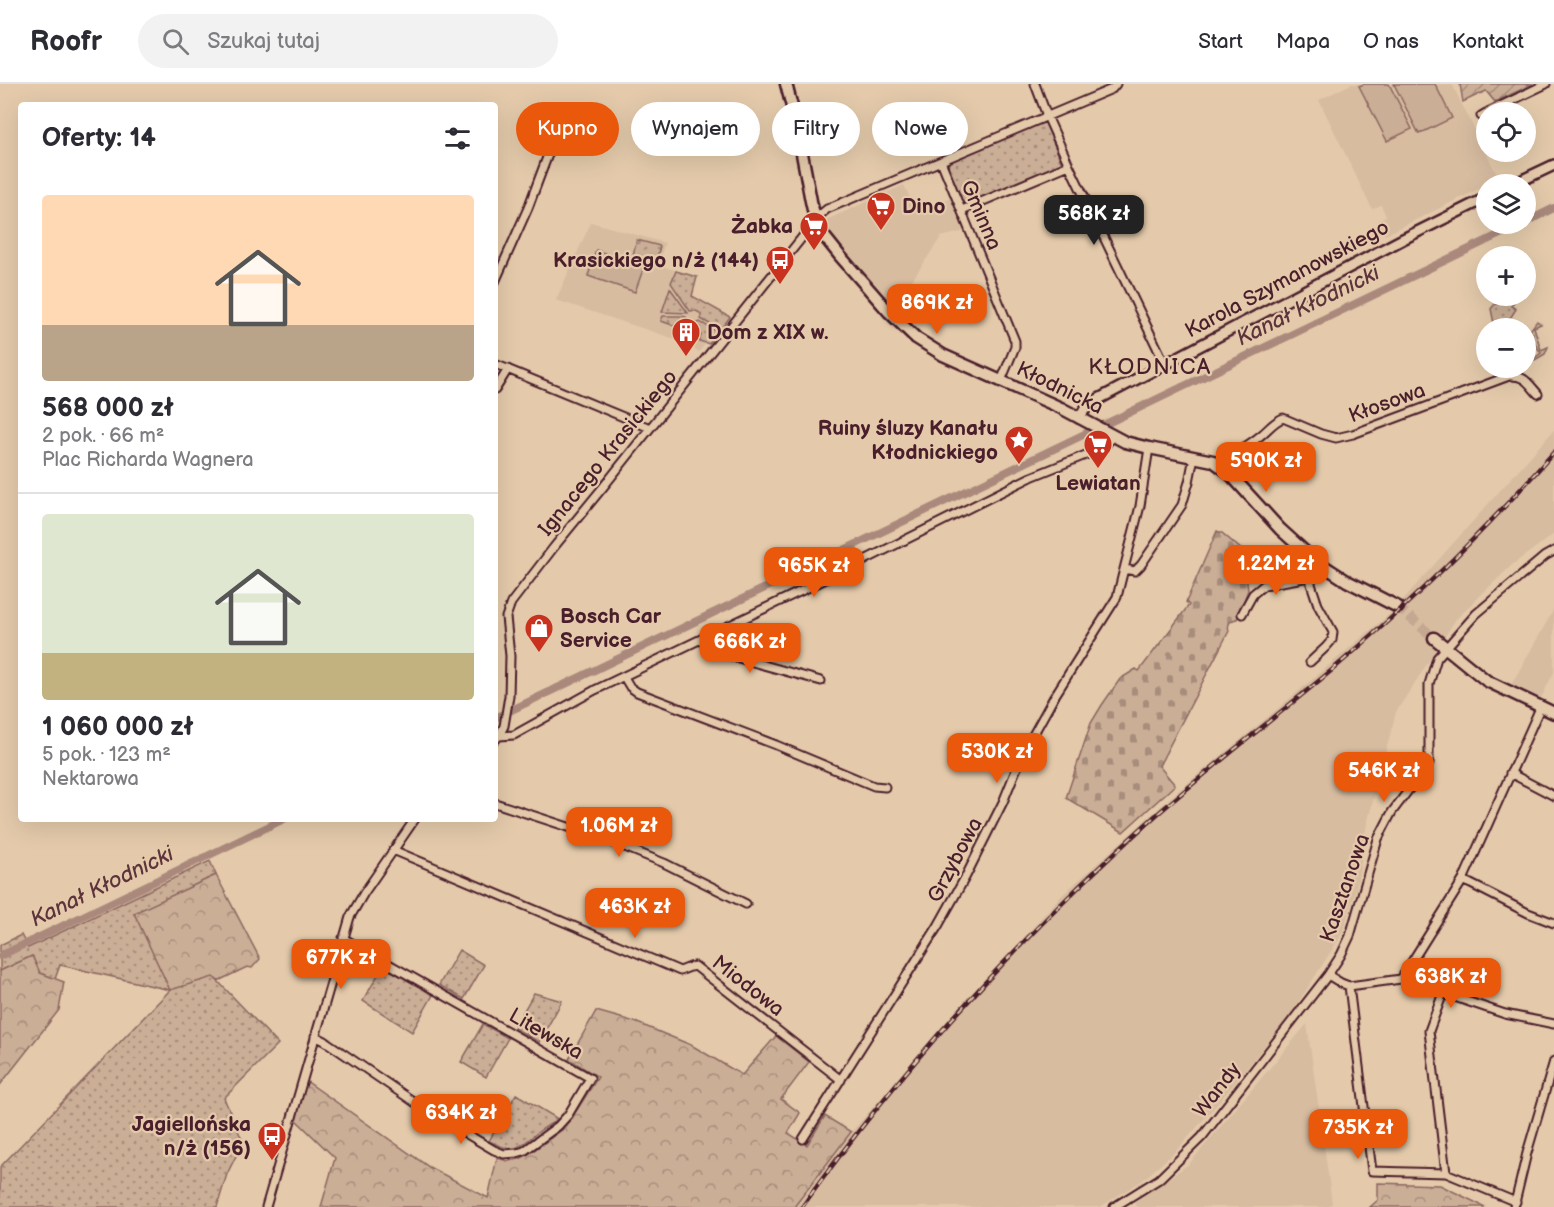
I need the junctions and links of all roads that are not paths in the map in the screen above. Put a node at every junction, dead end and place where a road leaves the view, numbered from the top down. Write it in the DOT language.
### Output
graph roads {
  1 [pos="786,84"];
  2 [pos="1035,84"];
  3 [pos="1116,84"];
  4 [pos="1546,84"];
  5 [pos="1509,102"];
  6 [pos="1047,116"];
  7 [pos="548,156"];
  8 [pos="941,161"];
  9 [pos="1069,165"];
  10 [pos="1554,165"];
  11 [pos="1535,174"];
  12 [pos="1476,203"];
  13 [pos="962,210"];
  14 [pos="815,219"];
  15 [pos="498,275"];
  16 [pos="1165,364"];
  17 [pos="498,365"];
  18 [pos="508,369"];
  19 [pos="1001,381"];
  20 [pos="498,385"];
  21 [pos="1538,394"];
  22 [pos="1079,418"];
  23 [pos="650,428"];
  24 [pos="1111,435"];
  25 [pos="1149,448"];
  26 [pos="1194,457"];
  27 [pos="1220,466"];
  28 [pos="1554,551"];
  29 [pos="1312,559"];
  30 [pos="1124,569"];
  31 [pos="1310,577"];
  32 [pos="1398,607"];
  33 [pos="1242,614"];
  34 [pos="1434,638"];
  35 [pos="701,639"];
  36 [pos="1446,648"];
  37 [pos="1310,662"];
  38 [pos="624,677"];
  39 [pos="821,681"];
  40 [pos="1540,708"];
  41 [pos="1554,713"];
  42 [pos="498,736"];
  43 [pos="498,738"];
  44 [pos="1510,773"];
  45 [pos="885,787"];
  46 [pos="1554,796"];
  47 [pos="498,804"];
  48 [pos="413,822"];
  49 [pos="393,850"];
  50 [pos="1462,880"];
  51 [pos="746,904"];
  52 [pos="1554,923"];
  53 [pos="343,938"];
  54 [pos="1328,975"];
  55 [pos="1401,979"];
  56 [pos="1349,986"];
  57 [pos="1443,993"];
  58 [pos="1554,1024"];
  59 [pos="315,1036"];
  60 [pos="1554,1061"];
  61 [pos="841,1080"];
  62 [pos="803,1139"];
  63 [pos="1446,1173"];
  64 [pos="1515,1205"];
  65 [pos="266,1207"];
  66 [pos="1114,1207"];
  1 -- 14 [label="main road, Kłodnicka"];
  2 -- 6 [label="street"];
  3 -- 6 [label="street"];
  4 -- 5 [label="street"];
  6 -- 8 [label="street"];
  6 -- 9 [label="street"];
  7 -- 15 [label="street"];
  8 -- 13 [label="street, Gminna"];
  8 -- 14 [label="street"];
  9 -- 13 [label="street"];
  9 -- 16 [label="street"];
  10 -- 11 [label="street"];
  12 -- 16 [label="street, Karola Szymanowskiego"];
  13 -- 19 [label="street, Gminna"];
  14 -- 19 [label="main road, Kłodnicka"];
  14 -- 23 [label="street, Ignacego Krasickiego"];
  16 -- 22 [label="street, Karola Szymanowskiego"];
  17 -- 18 [label="street"];
  18 -- 20 [label="street"];
  18 -- 23 [label="street"];
  19 -- 22 [label="main road, Kłodnicka"];
  21 -- 27 [label="street, Kłosowa"];
  22 -- 24 [label="main road, Kłodnicka"];
  23 -- 42 [label="street, Ignacego Krasickiego"];
  24 -- 25 [label="main road, Kłodnicka"];
  24 -- 35 [label="street"];
  25 -- 26 [label="main road, Kłodnicka"];
  25 -- 30 [label="street, Grzybowa"];
  26 -- 27 [label="main road, Kłodnicka"];
  26 -- 30 [label="street"];
  27 -- 29 [label="main road, Kłodnicka"];
  28 -- 36 [label="street, Kasztanowa"];
  29 -- 31 [label="street"];
  29 -- 32 [label="main road, Kłodnicka"];
  30 -- 61 [label="street, Grzybowa"];
  31 -- 33 [label="street"];
  31 -- 37 [label="street"];
  34 -- 36 [label="main road"];
  35 -- 38 [label="street"];
  35 -- 39 [label="street"];
  36 -- 40 [label="main road"];
  36 -- 54 [label="street, Kasztanowa"];
  38 -- 43 [label="street"];
  38 -- 45 [label="street"];
  40 -- 41 [label="main road"];
  40 -- 44 [label="street"];
  44 -- 46 [label="street"];
  44 -- 50 [label="street"];
  47 -- 51 [label="street"];
  48 -- 49 [label="street"];
  49 -- 53 [label="street"];
  49 -- 61 [label="street, Miodowa"];
  50 -- 52 [label="street"];
  50 -- 55 [label="street"];
  53 -- 59 [label="street"];
  53 -- 59 [label="street, Litewska"];
  54 -- 56 [label="street, Kasztanowa"];
  54 -- 66 [label="street, Wandy"];
  55 -- 56 [label="street"];
  55 -- 57 [label="street"];
  56 -- 63 [label="street"];
  57 -- 58 [label="street"];
  57 -- 63 [label="street"];
  59 -- 65 [label="street"];
  60 -- 64 [label="street"];
  61 -- 62 [label="street, Grzybowa"];
  63 -- 64 [label="street"];
}
